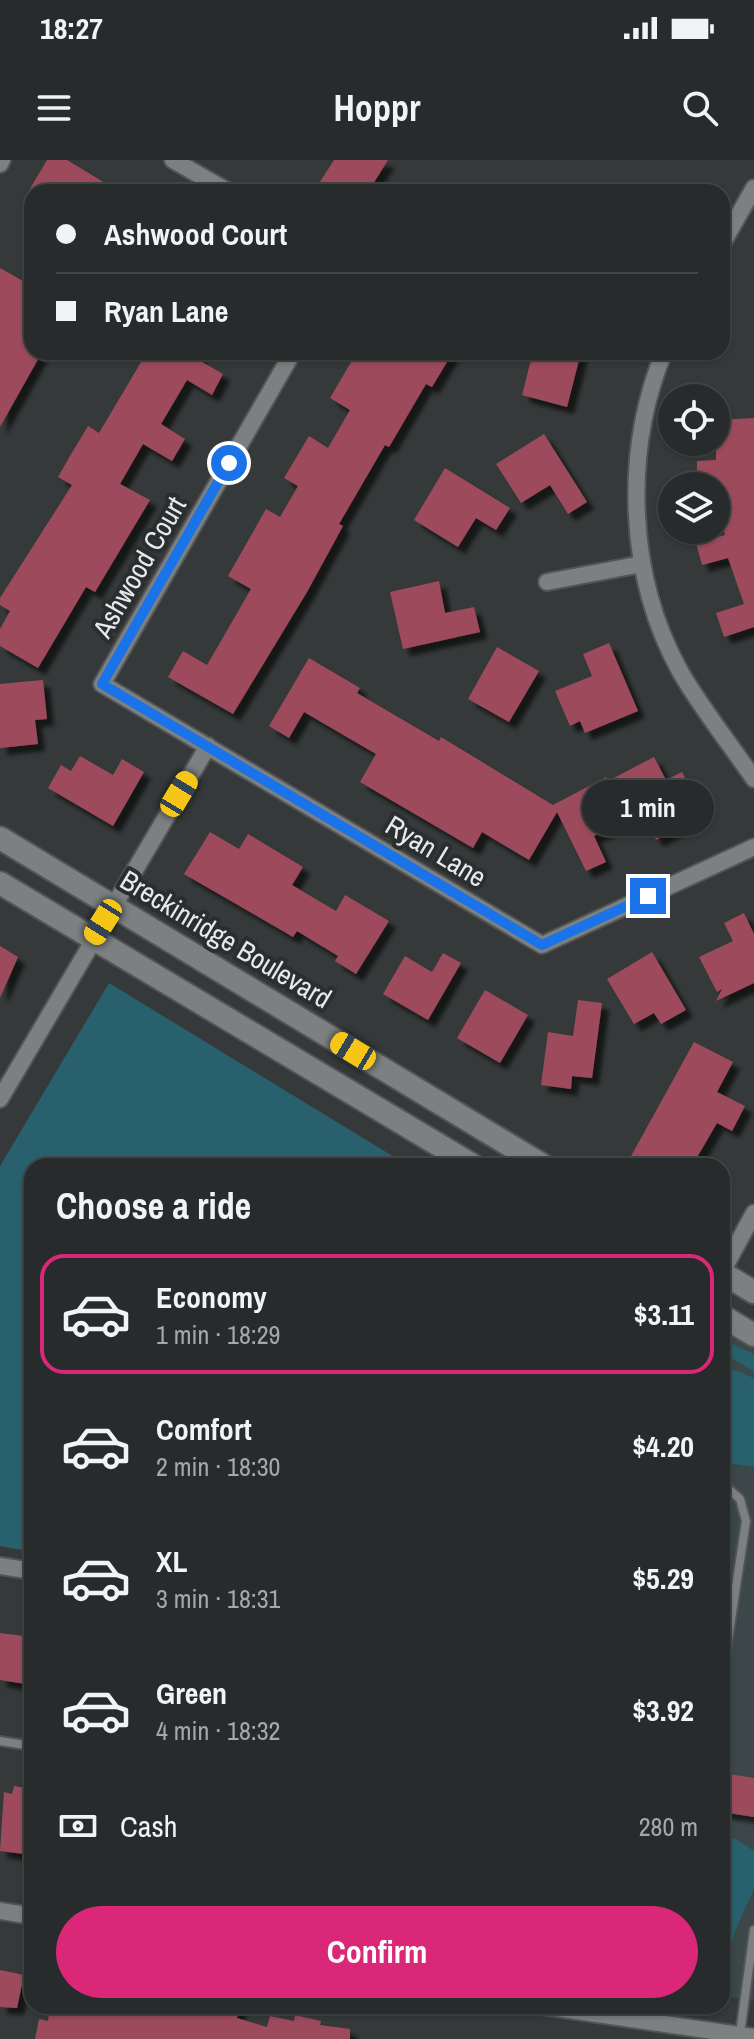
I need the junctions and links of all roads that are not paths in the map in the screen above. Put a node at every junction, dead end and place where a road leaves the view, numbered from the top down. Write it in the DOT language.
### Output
graph roads {
  1 [pos="173,160"];
  2 [pos="215,184"];
  3 [pos="754,188"];
  4 [pos="730,230"];
  5 [pos="288,360"];
  6 [pos="662,360"];
  7 [pos="642,564"];
  8 [pos="547,582"];
  9 [pos="102,684"];
  10 [pos="208,746"];
  11 [pos="754,779"];
  12 [pos="0,838"];
  13 [pos="754,847"];
  14 [pos="0,883"];
  15 [pos="113,907"];
  16 [pos="94,937"];
  17 [pos="0,1099"];
  18 [pos="461,1158"];
  19 [pos="531,1158"];
  20 [pos="754,1213"];
  21 [pos="730,1258"];
  22 [pos="730,1278"];
  23 [pos="754,1292"];
  24 [pos="730,1321"];
  25 [pos="754,1335"];
  26 [pos="730,1490"];
  27 [pos="0,1566"];
  28 [pos="24,1570"];
  29 [pos="730,1615"];
  30 [pos="0,1741"];
  31 [pos="24,1745"];
  32 [pos="0,1911"];
  33 [pos="24,1915"];
  34 [pos="754,1930"];
  35 [pos="752,1967"];
  36 [pos="609,2014"];
  37 [pos="747,2036"];
  1 -- 2 [label="street"];
  3 -- 4 [label="street"];
  5 -- 9 [label="street, Ashwood Court"];
  6 -- 7 [label="street"];
  7 -- 8 [label="street"];
  7 -- 11 [label="street"];
  9 -- 10 [label="street, Ryan Lane"];
  10 -- 13 [label="street, Ryan Lane"];
  10 -- 15 [label="street"];
  12 -- 15 [label="street, Breckinridge Boulevard"];
  14 -- 16 [label="street"];
  15 -- 16 [label="street"];
  15 -- 19 [label="street, Breckinridge Boulevard"];
  16 -- 17 [label="street"];
  16 -- 18 [label="street"];
  20 -- 21 [label="street"];
  22 -- 23 [label="street"];
  24 -- 25 [label="street"];
  26 -- 29 [label="lane"];
  27 -- 28 [label="street"];
  30 -- 31 [label="lane"];
  32 -- 33 [label="street"];
  34 -- 35 [label="lane"];
  35 -- 37 [label="lane"];
  36 -- 37 [label="street"];
}
